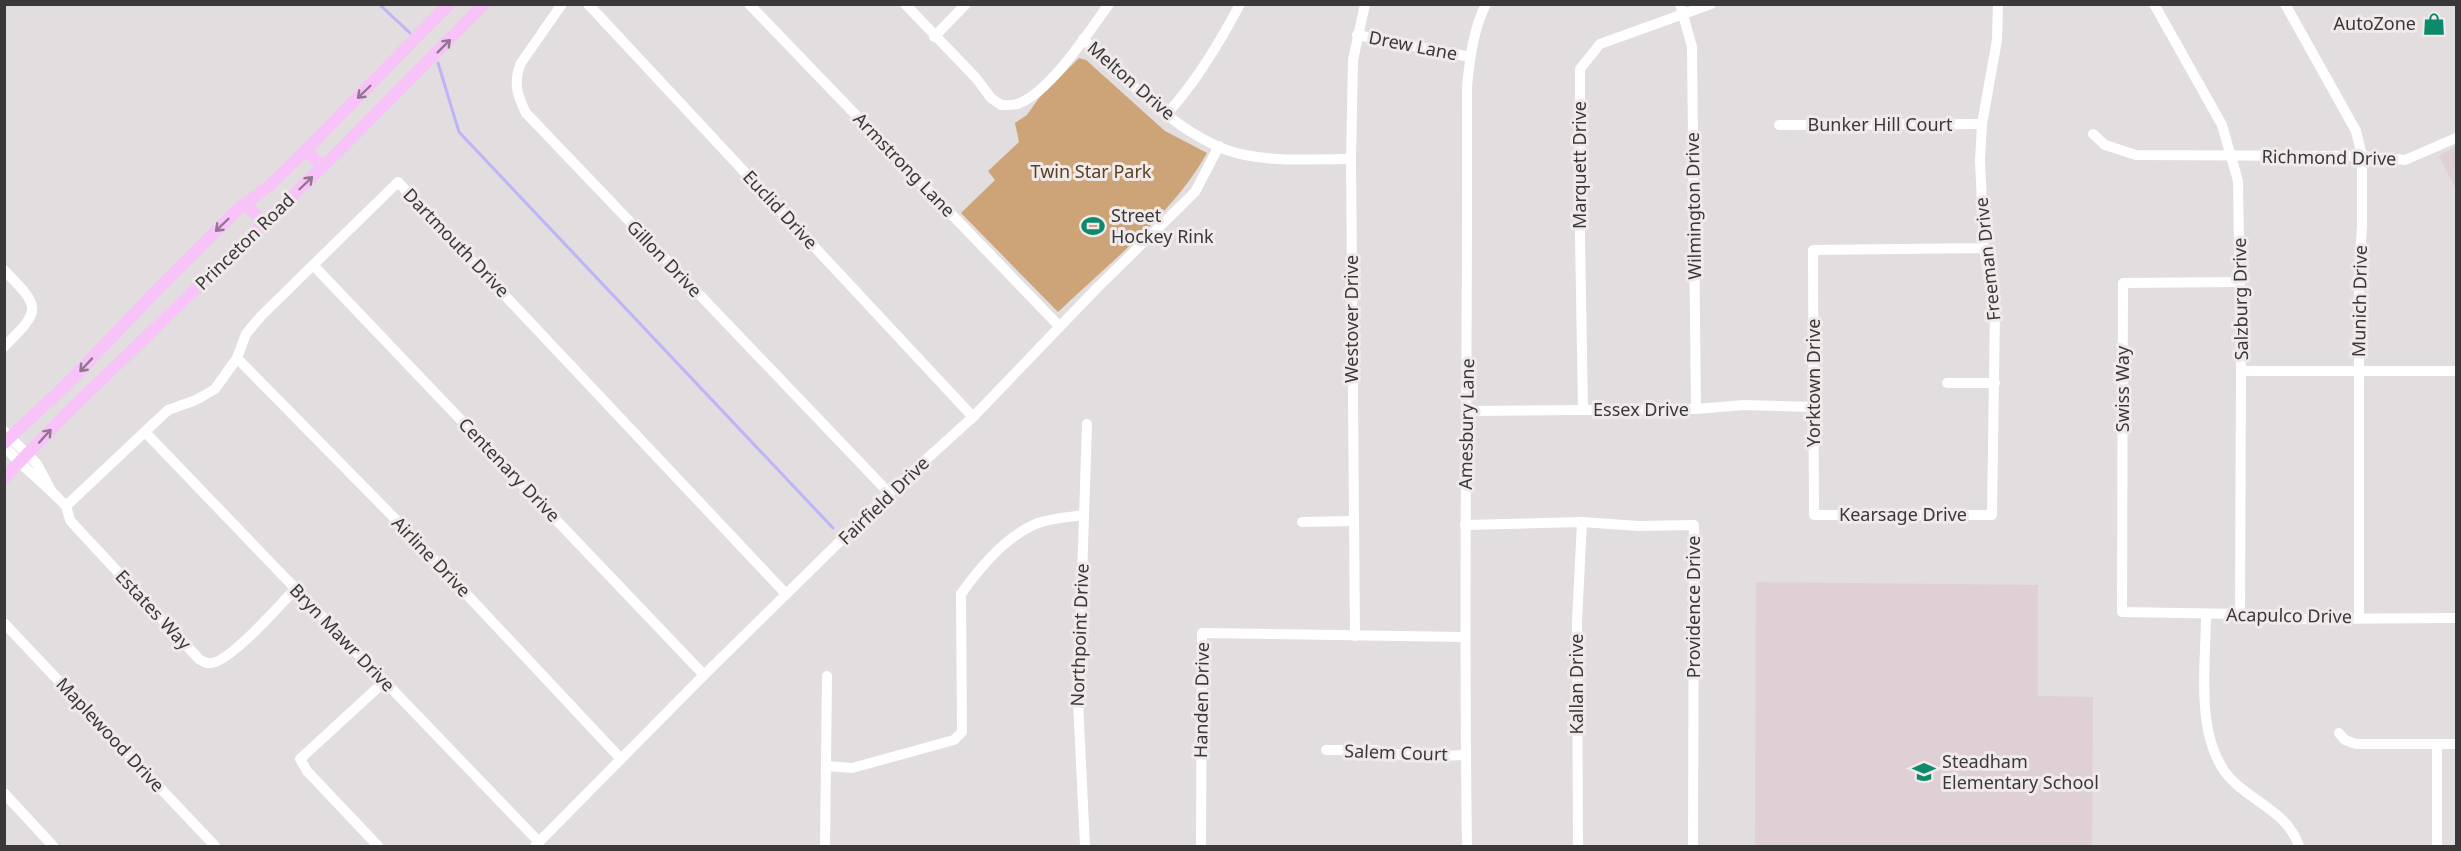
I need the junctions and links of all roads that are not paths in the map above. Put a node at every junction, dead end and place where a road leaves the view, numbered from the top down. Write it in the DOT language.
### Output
graph roads {
  1 [pos="449,4"];
  2 [pos="484,4"];
  3 [pos="562,4"];
  4 [pos="588,4"];
  5 [pos="749,4"];
  6 [pos="905,4"];
  7 [pos="966,4"];
  8 [pos="1109,4"];
  9 [pos="1240,4"];
  10 [pos="1365,4"];
  11 [pos="1486,4"];
  12 [pos="1711,4"];
  13 [pos="1998,4"];
  14 [pos="2154,4"];
  15 [pos="2285,4"];
  16 [pos="1682,9"];
  17 [pos="1357,35"];
  18 [pos="934,37"];
  19 [pos="1083,39"];
  20 [pos="1470,57"];
  21 [pos="394,63"];
  22 [pos="409,80"];
  23 [pos="1166,115"];
  24 [pos="1982,124"];
  25 [pos="1779,125"];
  26 [pos="2093,134"];
  27 [pos="2457,138"];
  28 [pos="1219,146"];
  29 [pos="306,150"];
  30 [pos="2362,156"];
  31 [pos="2233,157"];
  32 [pos="1351,159"];
  33 [pos="323,167"];
  34 [pos="245,204"];
  35 [pos="264,223"];
  36 [pos="1984,248"];
  37 [pos="314,266"];
  38 [pos="4,270"];
  39 [pos="2240,282"];
  40 [pos="1059,326"];
  41 [pos="4,347"];
  42 [pos="237,358"];
  43 [pos="2360,369"];
  44 [pos="2241,371"];
  45 [pos="2457,371"];
  46 [pos="1947,383"];
  47 [pos="1995,383"];
  48 [pos="1814,407"];
  49 [pos="1696,409"];
  50 [pos="1583,410"];
  51 [pos="1468,411"];
  52 [pos="973,417"];
  53 [pos="1087,424"];
  54 [pos="146,432"];
  55 [pos="6,439"];
  56 [pos="24,459"];
  57 [pos="4,478"];
  58 [pos="889,494"];
  59 [pos="66,506"];
  60 [pos="1084,515"];
  61 [pos="1814,515"];
  62 [pos="1992,515"];
  63 [pos="1354,521"];
  64 [pos="1302,522"];
  65 [pos="1582,522"];
  66 [pos="1465,525"];
  67 [pos="295,589"];
  68 [pos="786,594"];
  69 [pos="2122,612"];
  70 [pos="2240,614"];
  71 [pos="2206,615"];
  72 [pos="2360,618"];
  73 [pos="2457,618"];
  74 [pos="4,622"];
  75 [pos="1355,636"];
  76 [pos="1464,637"];
  77 [pos="704,675"];
  78 [pos="827,676"];
  79 [pos="385,681"];
  80 [pos="2339,733"];
  81 [pos="2437,744"];
  82 [pos="2457,744"];
  83 [pos="1326,750"];
  84 [pos="1466,755"];
  85 [pos="621,759"];
  86 [pos="826,766"];
  87 [pos="4,794"];
  88 [pos="537,844"];
  89 [pos="53,846"];
  90 [pos="215,846"];
  91 [pos="378,846"];
  92 [pos="825,846"];
  93 [pos="1085,846"];
  94 [pos="1201,846"];
  95 [pos="1467,846"];
  96 [pos="1578,846"];
  97 [pos="1694,846"];
  98 [pos="2300,846"];
  99 [pos="2437,846"];
  1 -- 21 [label="main road, Princeton Road"];
  22 -- 2 [label="main road, Princeton Road, one-way"];
  3 -- 58 [label="street, Gillon Drive"];
  4 -- 52 [label="street, Euclid Drive"];
  5 -- 40 [label="street, Armstrong Lane"];
  6 -- 18 [label="street"];
  7 -- 18 [label="street"];
  8 -- 19 [label="street"];
  9 -- 23 [label="street"];
  10 -- 17 [label="street, Westover Drive"];
  11 -- 20 [label="street, Amesbury Lane"];
  12 -- 16 [label="street, Marquett Drive"];
  13 -- 24 [label="street, Freeman Drive"];
  14 -- 31 [label="street, Salzburg Drive"];
  15 -- 30 [label="street, Munich Drive"];
  16 -- 49 [label="street, Wilmington Drive"];
  16 -- 50 [label="street, Marquett Drive"];
  17 -- 20 [label="street, Drew Lane"];
  17 -- 32 [label="street, Westover Drive"];
  18 -- 19 [label="street"];
  19 -- 23 [label="street, Melton Drive"];
  20 -- 51 [label="street, Amesbury Lane"];
  21 -- 22 [label="main road"];
  21 -- 29 [label="main road, Princeton Road, one-way"];
  22 -- 33 [label="main road, Princeton Road"];
  23 -- 28 [label="street, Melton Drive"];
  24 -- 25 [label="street, Bunker Hill Court"];
  24 -- 36 [label="street, Freeman Drive"];
  26 -- 31 [label="street, Richmond Drive"];
  27 -- 30 [label="street, Richmond Drive"];
  28 -- 32 [label="street, Melton Drive"];
  28 -- 40 [label="street, Fairfield Drive"];
  29 -- 33 [label="main road"];
  29 -- 34 [label="main road, Princeton Road"];
  30 -- 31 [label="street, Richmond Drive"];
  30 -- 43 [label="street, Munich Drive"];
  31 -- 39 [label="street, Salzburg Drive"];
  32 -- 63 [label="street, Westover Drive"];
  35 -- 33 [label="main road, Princeton Road, one-way"];
  34 -- 35 [label="main road"];
  34 -- 55 [label="main road, Princeton Road, one-way"];
  56 -- 35 [label="main road, Princeton Road, one-way"];
  36 -- 47 [label="street, Freeman Drive"];
  36 -- 48 [label="street, Yorktown Drive"];
  37 -- 42 [label="street, Dartmouth Drive"];
  37 -- 68 [label="street, Dartmouth Drive"];
  37 -- 77 [label="street, Centenary Drive"];
  38 -- 41 [label="street"];
  39 -- 44 [label="street, Salzburg Drive"];
  39 -- 69 [label="street, Swiss Way"];
  40 -- 52 [label="street, Fairfield Drive"];
  42 -- 54 [label="street, Dartmouth Drive"];
  42 -- 85 [label="street, Airline Drive"];
  43 -- 44 [label="street"];
  43 -- 45 [label="street"];
  43 -- 72 [label="street, Munich Drive"];
  44 -- 70 [label="street, Salzburg Drive"];
  46 -- 47 [label="street"];
  47 -- 62 [label="street, Freeman Drive"];
  48 -- 49 [label="street, Essex Drive"];
  48 -- 61 [label="street, Yorktown Drive"];
  49 -- 50 [label="street, Essex Drive"];
  50 -- 51 [label="street, Essex Drive"];
  51 -- 66 [label="street, Amesbury Lane"];
  52 -- 58 [label="street, Fairfield Drive"];
  53 -- 60 [label="street, Northpoint Drive"];
  54 -- 59 [label="street, Dartmouth Drive"];
  54 -- 67 [label="street, Bryn Mawr Drive"];
  55 -- 56 [label="street, Estates Way"];
  56 -- 57 [label="main road, Princeton Road"];
  56 -- 59 [label="street, Estates Way"];
  58 -- 68 [label="street, Fairfield Drive"];
  59 -- 67 [label="street, Estates Way"];
  60 -- 86 [label="street"];
  60 -- 93 [label="street, Northpoint Drive"];
  61 -- 62 [label="street, Kearsage Drive"];
  63 -- 64 [label="street"];
  63 -- 75 [label="street, Westover Drive"];
  65 -- 66 [label="street, Providence Drive"];
  65 -- 96 [label="street, Kallan Drive"];
  65 -- 97 [label="street, Providence Drive"];
  66 -- 76 [label="street, Amesbury Lane"];
  67 -- 79 [label="street, Bryn Mawr Drive"];
  68 -- 77 [label="street, Fairfield Drive"];
  69 -- 71 [label="street, Acapulco Drive"];
  70 -- 71 [label="street, Acapulco Drive"];
  70 -- 72 [label="street, Acapulco Drive"];
  71 -- 98 [label="street"];
  72 -- 73 [label="street, Acapulco Drive"];
  74 -- 90 [label="street, Maplewood Drive"];
  75 -- 76 [label="street"];
  75 -- 94 [label="street, Handen Drive"];
  76 -- 84 [label="street, Amesbury Lane"];
  77 -- 85 [label="street, Fairfield Drive"];
  78 -- 86 [label="street"];
  79 -- 88 [label="street, Bryn Mawr Drive"];
  79 -- 91 [label="street"];
  80 -- 81 [label="street"];
  81 -- 82 [label="street"];
  81 -- 99 [label="street"];
  83 -- 84 [label="street, Salem Court"];
  84 -- 95 [label="street, Amesbury Lane"];
  85 -- 88 [label="street, Fairfield Drive"];
  86 -- 92 [label="street"];
  87 -- 89 [label="street"];
}
